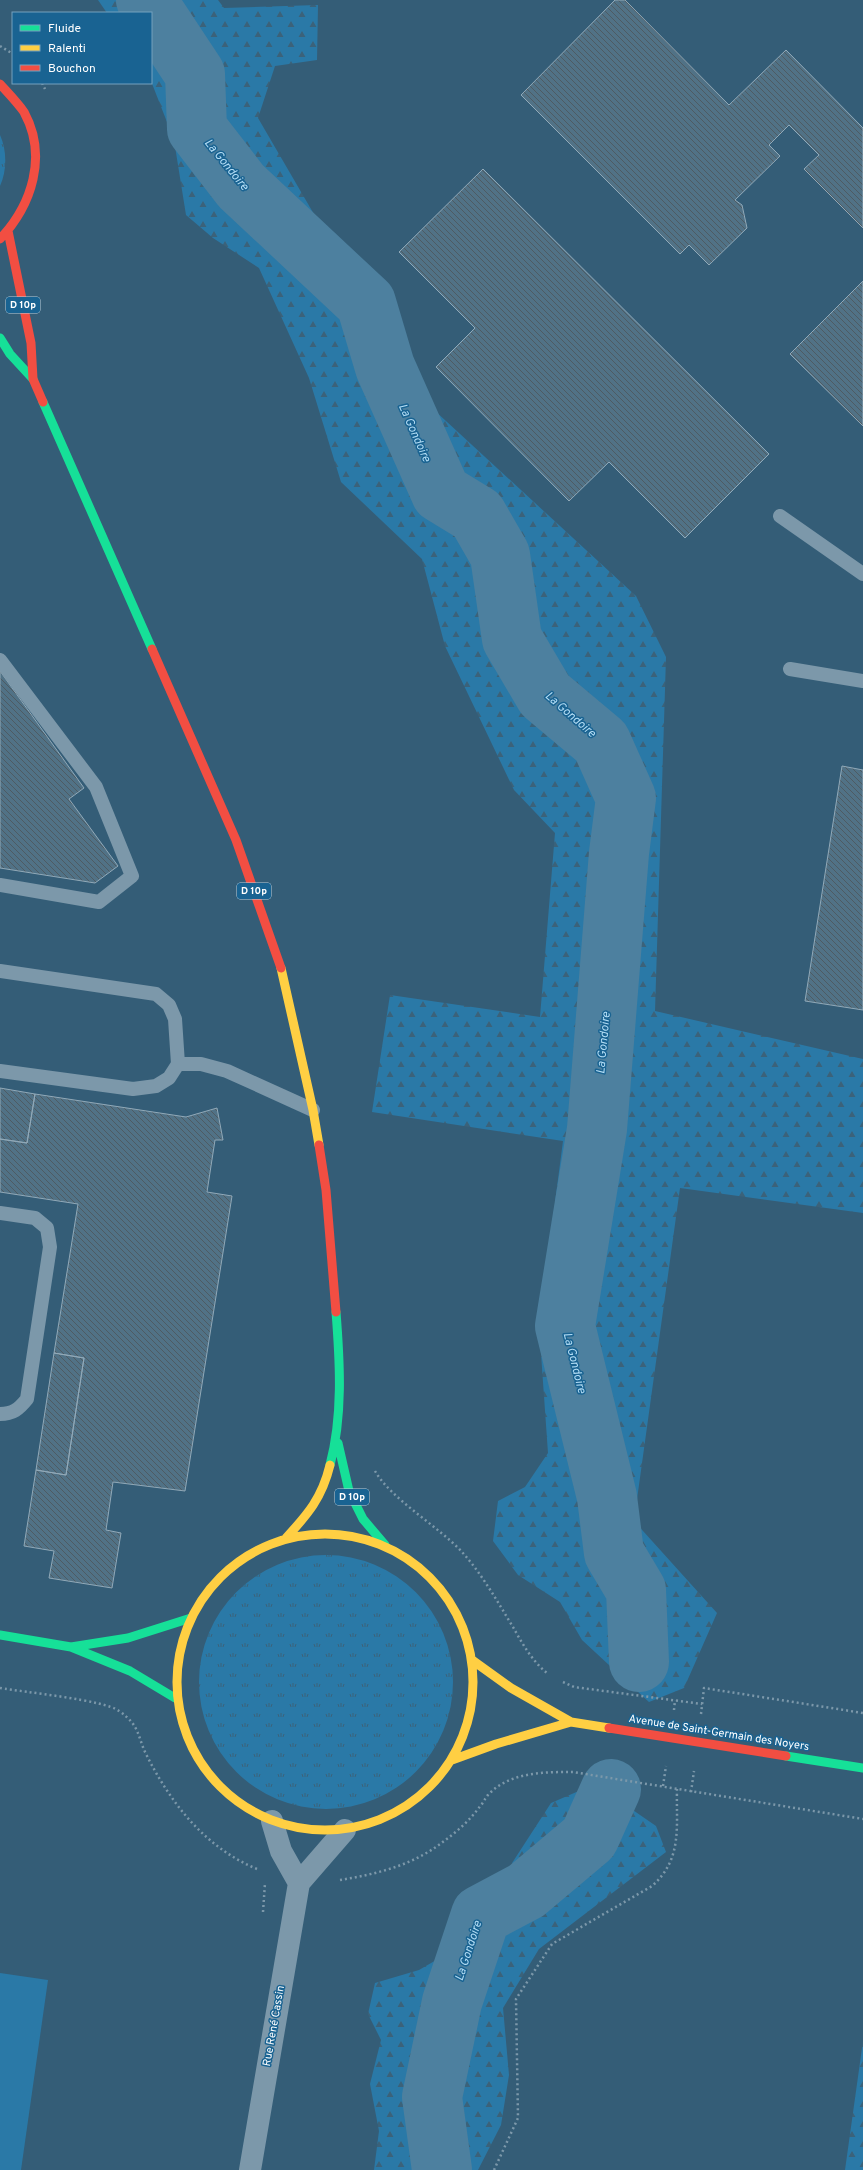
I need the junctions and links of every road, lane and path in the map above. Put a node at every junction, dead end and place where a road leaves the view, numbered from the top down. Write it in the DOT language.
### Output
graph roads {
  1 [pos="0,46"];
  2 [pos="12,53"];
  3 [pos="0,84"];
  4 [pos="8,231"];
  5 [pos="0,238"];
  6 [pos="0,338"];
  7 [pos="33,379"];
  8 [pos="780,516"];
  9 [pos="863,574"];
  10 [pos="0,660"];
  11 [pos="790,669"];
  12 [pos="863,681"];
  13 [pos="0,885"];
  14 [pos="0,971"];
  15 [pos="178,1064"];
  16 [pos="0,1071"];
  17 [pos="313,1110"];
  18 [pos="0,1213"];
  19 [pos="0,1414"];
  20 [pos="337,1439"];
  21 [pos="286,1538"];
  22 [pos="385,1545"];
  23 [pos="191,1618"];
  24 [pos="0,1635"];
  25 [pos="71,1646"];
  26 [pos="472,1660"];
  27 [pos="0,1688"];
  28 [pos="175,1698"];
  29 [pos="702,1704"];
  30 [pos="863,1713"];
  31 [pos="571,1722"];
  32 [pos="452,1760"];
  33 [pos="863,1768"];
  34 [pos="677,1789"];
  35 [pos="863,1819"];
  36 [pos="272,1821"];
  37 [pos="345,1830"];
  38 [pos="260,1871"];
  39 [pos="334,1881"];
  40 [pos="298,1883"];
  41 [pos="250,2170"];
  42 [pos="494,2170"];
  1 -- 2 [label="path"];
  3 -- 4 [label="main road"];
  4 -- 5 [label="main road"];
  4 -- 7 [label="main road, D 10p"];
  6 -- 7 [label="main road, D 10p"];
  7 -- 17 [label="main road, D 10p"];
  8 -- 9 [label="lane"];
  10 -- 13 [label="lane"];
  11 -- 12 [label="lane"];
  14 -- 15 [label="lane"];
  15 -- 16 [label="lane"];
  15 -- 17 [label="lane"];
  17 -- 20 [label="main road, D 10p"];
  18 -- 19 [label="lane"];
  20 -- 21 [label="main road, D 10p"];
  20 -- 22 [label="main road, D 10p"];
  21 -- 22 [label="main road"];
  21 -- 23 [label="main road"];
  22 -- 26 [label="main road"];
  23 -- 25 [label="main road"];
  23 -- 28 [label="main road"];
  24 -- 25 [label="main road"];
  25 -- 28 [label="main road"];
  26 -- 31 [label="main road, Avenue de Saint-Germain des Noyers"];
  26 -- 32 [label="main road"];
  27 -- 38 [label="path"];
  28 -- 36 [label="main road"];
  29 -- 30 [label="path"];
  31 -- 32 [label="main road, Avenue de Saint-Germain des Noyers"];
  31 -- 33 [label="main road, Avenue de Saint-Germain des Noyers"];
  32 -- 37 [label="main road"];
  34 -- 35 [label="path"];
  34 -- 39 [label="path"];
  34 -- 42 [label="path"];
  36 -- 37 [label="main road"];
  36 -- 40 [label="street"];
  37 -- 40 [label="street"];
  40 -- 41 [label="street, Rue René Cassin"];
}
